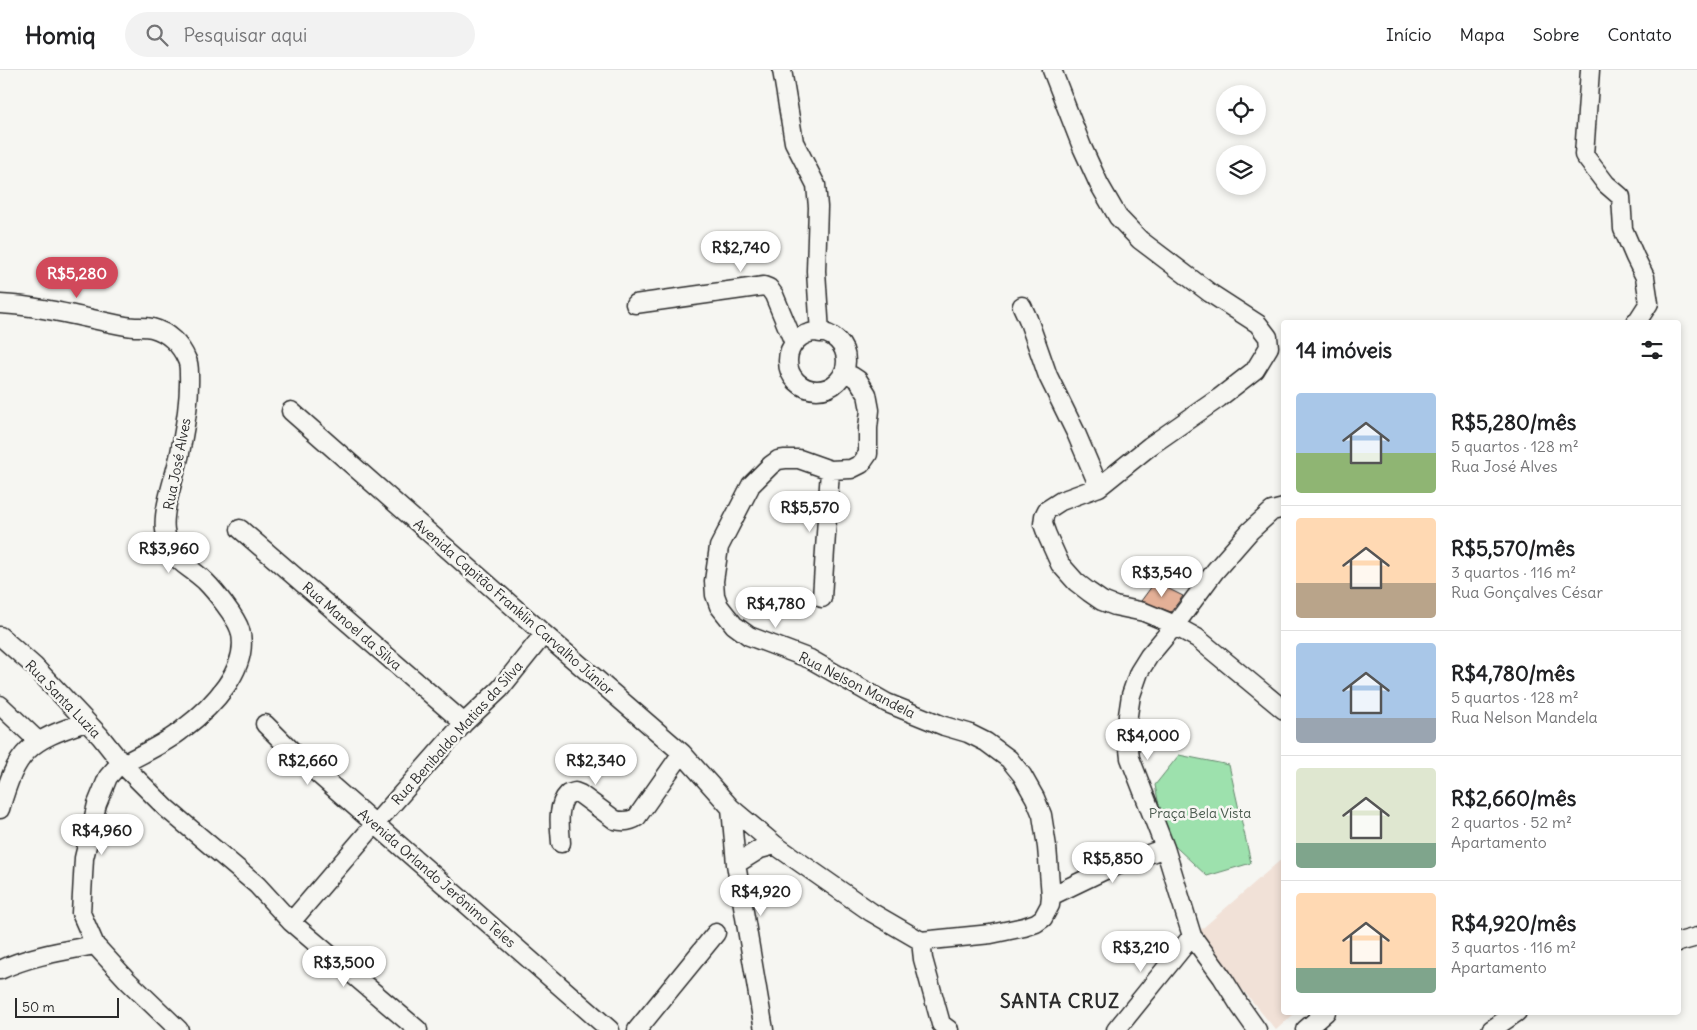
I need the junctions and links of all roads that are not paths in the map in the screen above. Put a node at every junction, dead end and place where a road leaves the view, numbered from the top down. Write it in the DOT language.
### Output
graph roads {
  1 [pos="782,70"];
  2 [pos="1052,70"];
  3 [pos="1590,70"];
  4 [pos="0,304"];
  5 [pos="636,304"];
  6 [pos="1022,306"];
  7 [pos="1638,320"];
  8 [pos="820,333"];
  9 [pos="794,343"];
  10 [pos="1276,343"];
  11 [pos="843,373"];
  12 [pos="291,411"];
  13 [pos="830,470"];
  14 [pos="1099,487"];
  15 [pos="1281,509"];
  16 [pos="240,529"];
  17 [pos="822,598"];
  18 [pos="1175,625"];
  19 [pos="544,634"];
  20 [pos="0,636"];
  21 [pos="0,705"];
  22 [pos="1281,708"];
  23 [pos="86,722"];
  24 [pos="464,723"];
  25 [pos="265,724"];
  26 [pos="38,741"];
  27 [pos="682,753"];
  28 [pos="122,765"];
  29 [pos="730,808"];
  30 [pos="0,809"];
  31 [pos="375,824"];
  32 [pos="561,843"];
  33 [pos="775,845"];
  34 [pos="1165,848"];
  35 [pos="736,864"];
  36 [pos="1051,893"];
  37 [pos="291,922"];
  38 [pos="716,933"];
  39 [pos="1192,936"];
  40 [pos="1697,937"];
  41 [pos="921,941"];
  42 [pos="1681,941"];
  43 [pos="95,945"];
  44 [pos="0,970"];
  45 [pos="1322,1015"];
  46 [pos="1513,1015"];
  47 [pos="942,1028"];
  48 [pos="179,1030"];
  49 [pos="418,1030"];
  50 [pos="610,1030"];
  51 [pos="637,1030"];
  52 [pos="764,1030"];
  53 [pos="1116,1030"];
  54 [pos="1258,1030"];
  55 [pos="1305,1030"];
  56 [pos="1491,1030"];
  1 -- 8 [label="street"];
  2 -- 10 [label="street"];
  3 -- 7 [label="street"];
  4 -- 28 [label="street, Rua José Alves"];
  5 -- 9 [label="street"];
  6 -- 14 [label="street"];
  8 -- 9 [label="street"];
  8 -- 11 [label="street"];
  9 -- 11 [label="street"];
  10 -- 14 [label="street"];
  11 -- 13 [label="street, Rua Nelson Mandela"];
  12 -- 19 [label="street, Avenida Capitão Franklin Carvalho Júnior"];
  13 -- 17 [label="street"];
  13 -- 36 [label="street, Rua Nelson Mandela"];
  14 -- 18 [label="street"];
  15 -- 18 [label="street"];
  16 -- 24 [label="street, Rua Manoel da Silva"];
  18 -- 22 [label="street"];
  18 -- 34 [label="street"];
  19 -- 24 [label="street, Rua Benibaldo Matias da Silva"];
  19 -- 27 [label="street, Avenida Capitão Franklin Carvalho Júnior"];
  20 -- 23 [label="street, Rua Santa Luzia"];
  21 -- 26 [label="street"];
  23 -- 26 [label="street"];
  23 -- 28 [label="street, Rua Santa Luzia"];
  24 -- 31 [label="street, Rua Benibaldo Matias da Silva"];
  25 -- 31 [label="street, Avenida Orlando Jerônimo Teles"];
  26 -- 30 [label="street"];
  27 -- 29 [label="street, Avenida Capitão Franklin Carvalho Júnior"];
  27 -- 32 [label="street"];
  28 -- 37 [label="street, Rua Santa Luzia"];
  28 -- 43 [label="street, Rua José Alves"];
  29 -- 33 [label="street, Avenida Capitão Franklin Carvalho Júnior"];
  29 -- 35 [label="street"];
  31 -- 37 [label="street, Rua Benibaldo Matias da Silva"];
  31 -- 50 [label="street, Avenida Orlando Jerônimo Teles"];
  33 -- 35 [label="street"];
  33 -- 41 [label="street, Avenida Capitão Franklin Carvalho Júnior"];
  34 -- 36 [label="street"];
  34 -- 39 [label="street"];
  35 -- 52 [label="street"];
  36 -- 41 [label="street"];
  37 -- 49 [label="street, Rua Santa Luzia"];
  38 -- 51 [label="street"];
  39 -- 53 [label="street"];
  39 -- 54 [label="street"];
  40 -- 42 [label="street"];
  41 -- 47 [label="street"];
  43 -- 44 [label="street"];
  43 -- 48 [label="street, Rua José Alves"];
  45 -- 55 [label="street"];
  46 -- 56 [label="street"];
}
